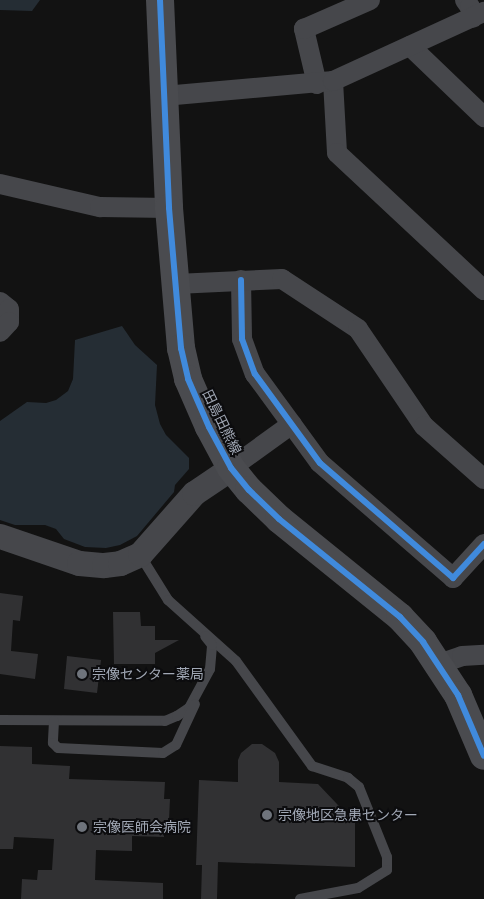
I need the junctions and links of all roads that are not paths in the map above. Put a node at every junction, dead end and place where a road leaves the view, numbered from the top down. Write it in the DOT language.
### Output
graph roads {
  1 [pos="160,0"];
  2 [pos="370,0"];
  3 [pos="478,12"];
  4 [pos="410,46"];
  5 [pos="325,83"];
  6 [pos="164,96"];
  7 [pos="484,117"];
  8 [pos="0,184"];
  9 [pos="169,208"];
  10 [pos="241,280"];
  11 [pos="176,284"];
  12 [pos="484,290"];
  13 [pos="0,302"];
  14 [pos="0,332"];
  15 [pos="292,424"];
  16 [pos="231,468"];
  17 [pos="484,479"];
  18 [pos="0,536"];
  19 [pos="484,544"];
  20 [pos="140,554"];
  21 [pos="198,628"];
  22 [pos="484,655"];
  23 [pos="439,664"];
  24 [pos="203,681"];
  25 [pos="0,720"];
  26 [pos="54,721"];
  27 [pos="484,756"];
  28 [pos="300,899"];
  1 -- 6 [label="main road, 田島田熊線"];
  2 -- 5 [label="street"];
  3 -- 4 [label="street"];
  4 -- 5 [label="street"];
  4 -- 7 [label="street"];
  5 -- 6 [label="street"];
  5 -- 12 [label="street"];
  6 -- 9 [label="main road, 田島田熊線"];
  8 -- 9 [label="street"];
  9 -- 11 [label="main road, 田島田熊線"];
  10 -- 11 [label="street"];
  10 -- 15 [label="street"];
  10 -- 17 [label="street"];
  11 -- 16 [label="main road, 田島田熊線"];
  13 -- 14 [label="street"];
  15 -- 16 [label="street"];
  15 -- 19 [label="street"];
  16 -- 20 [label="street"];
  16 -- 23 [label="main road, 田島田熊線"];
  18 -- 20 [label="street"];
  20 -- 21 [label="lane"];
  21 -- 24 [label="lane"];
  21 -- 28 [label="lane"];
  22 -- 23 [label="street"];
  23 -- 27 [label="main road, 田島田熊線"];
  24 -- 26 [label="lane"];
  24 -- 26 [label="lane"];
  25 -- 26 [label="lane"];
}
